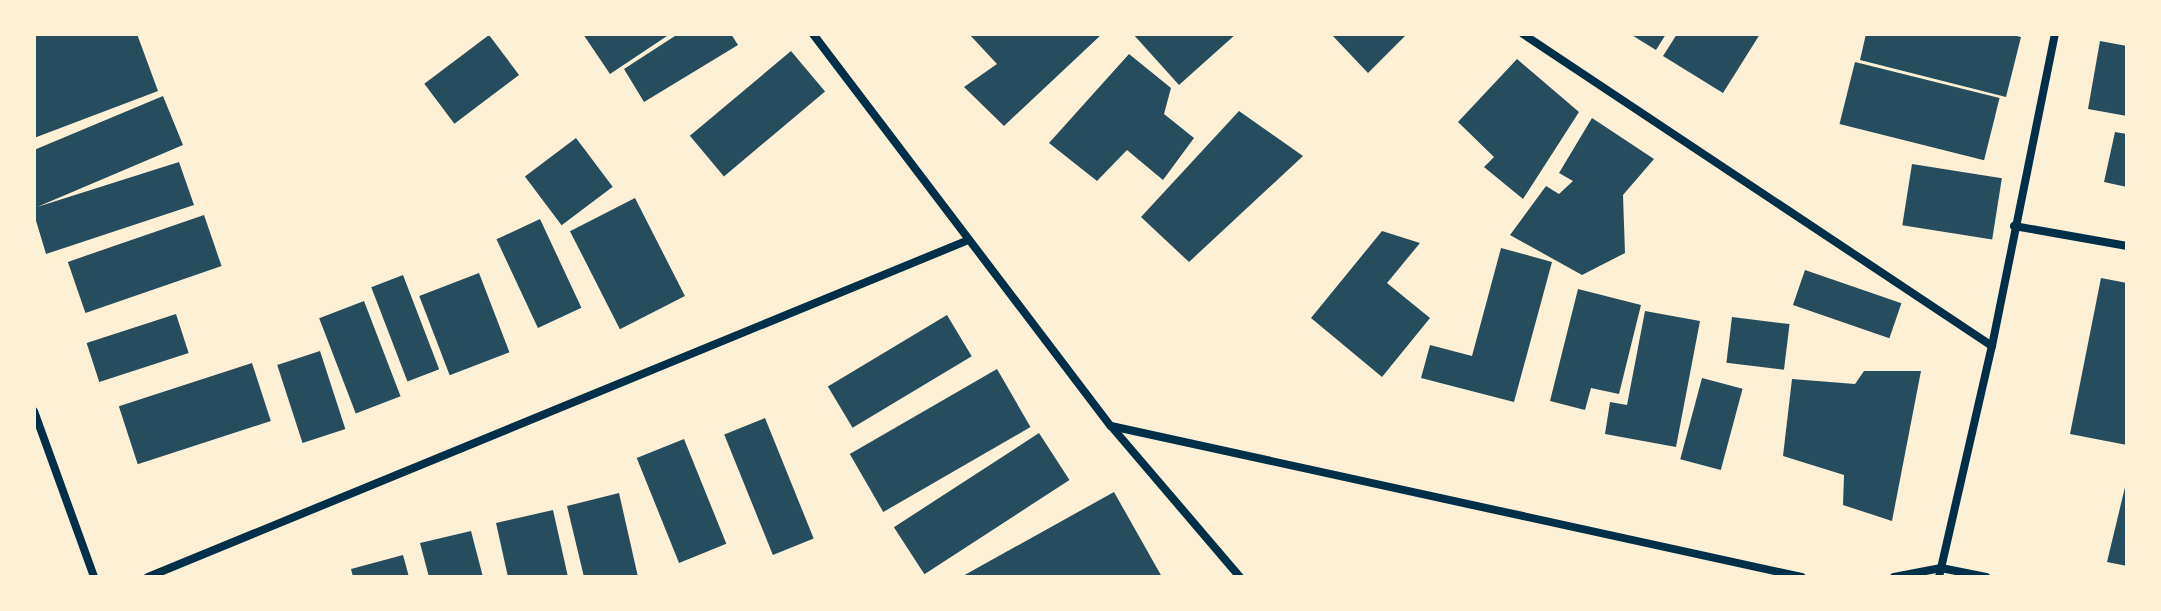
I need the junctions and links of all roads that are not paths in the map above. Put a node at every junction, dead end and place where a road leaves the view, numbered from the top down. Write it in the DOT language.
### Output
graph roads {
  1 [pos="813,34"];
  2 [pos="1523,34"];
  3 [pos="2055,34"];
  4 [pos="2014,226"];
  5 [pos="966,241"];
  6 [pos="2127,246"];
  7 [pos="1992,346"];
  8 [pos="34,411"];
  9 [pos="1111,426"];
  10 [pos="1940,572"];
  11 [pos="94,577"];
  12 [pos="148,577"];
  13 [pos="1240,577"];
  14 [pos="1802,577"];
  15 [pos="1894,577"];
  16 [pos="1986,577"];
  1 -- 5 [label="street"];
  2 -- 7 [label="street"];
  3 -- 4 [label="street"];
  4 -- 6 [label="street"];
  4 -- 7 [label="street"];
  5 -- 9 [label="street"];
  5 -- 12 [label="street"];
  7 -- 10 [label="street"];
  8 -- 11 [label="street"];
  9 -- 13 [label="street"];
  9 -- 14 [label="street"];
  10 -- 15 [label="street"];
  10 -- 16 [label="street"];
}
